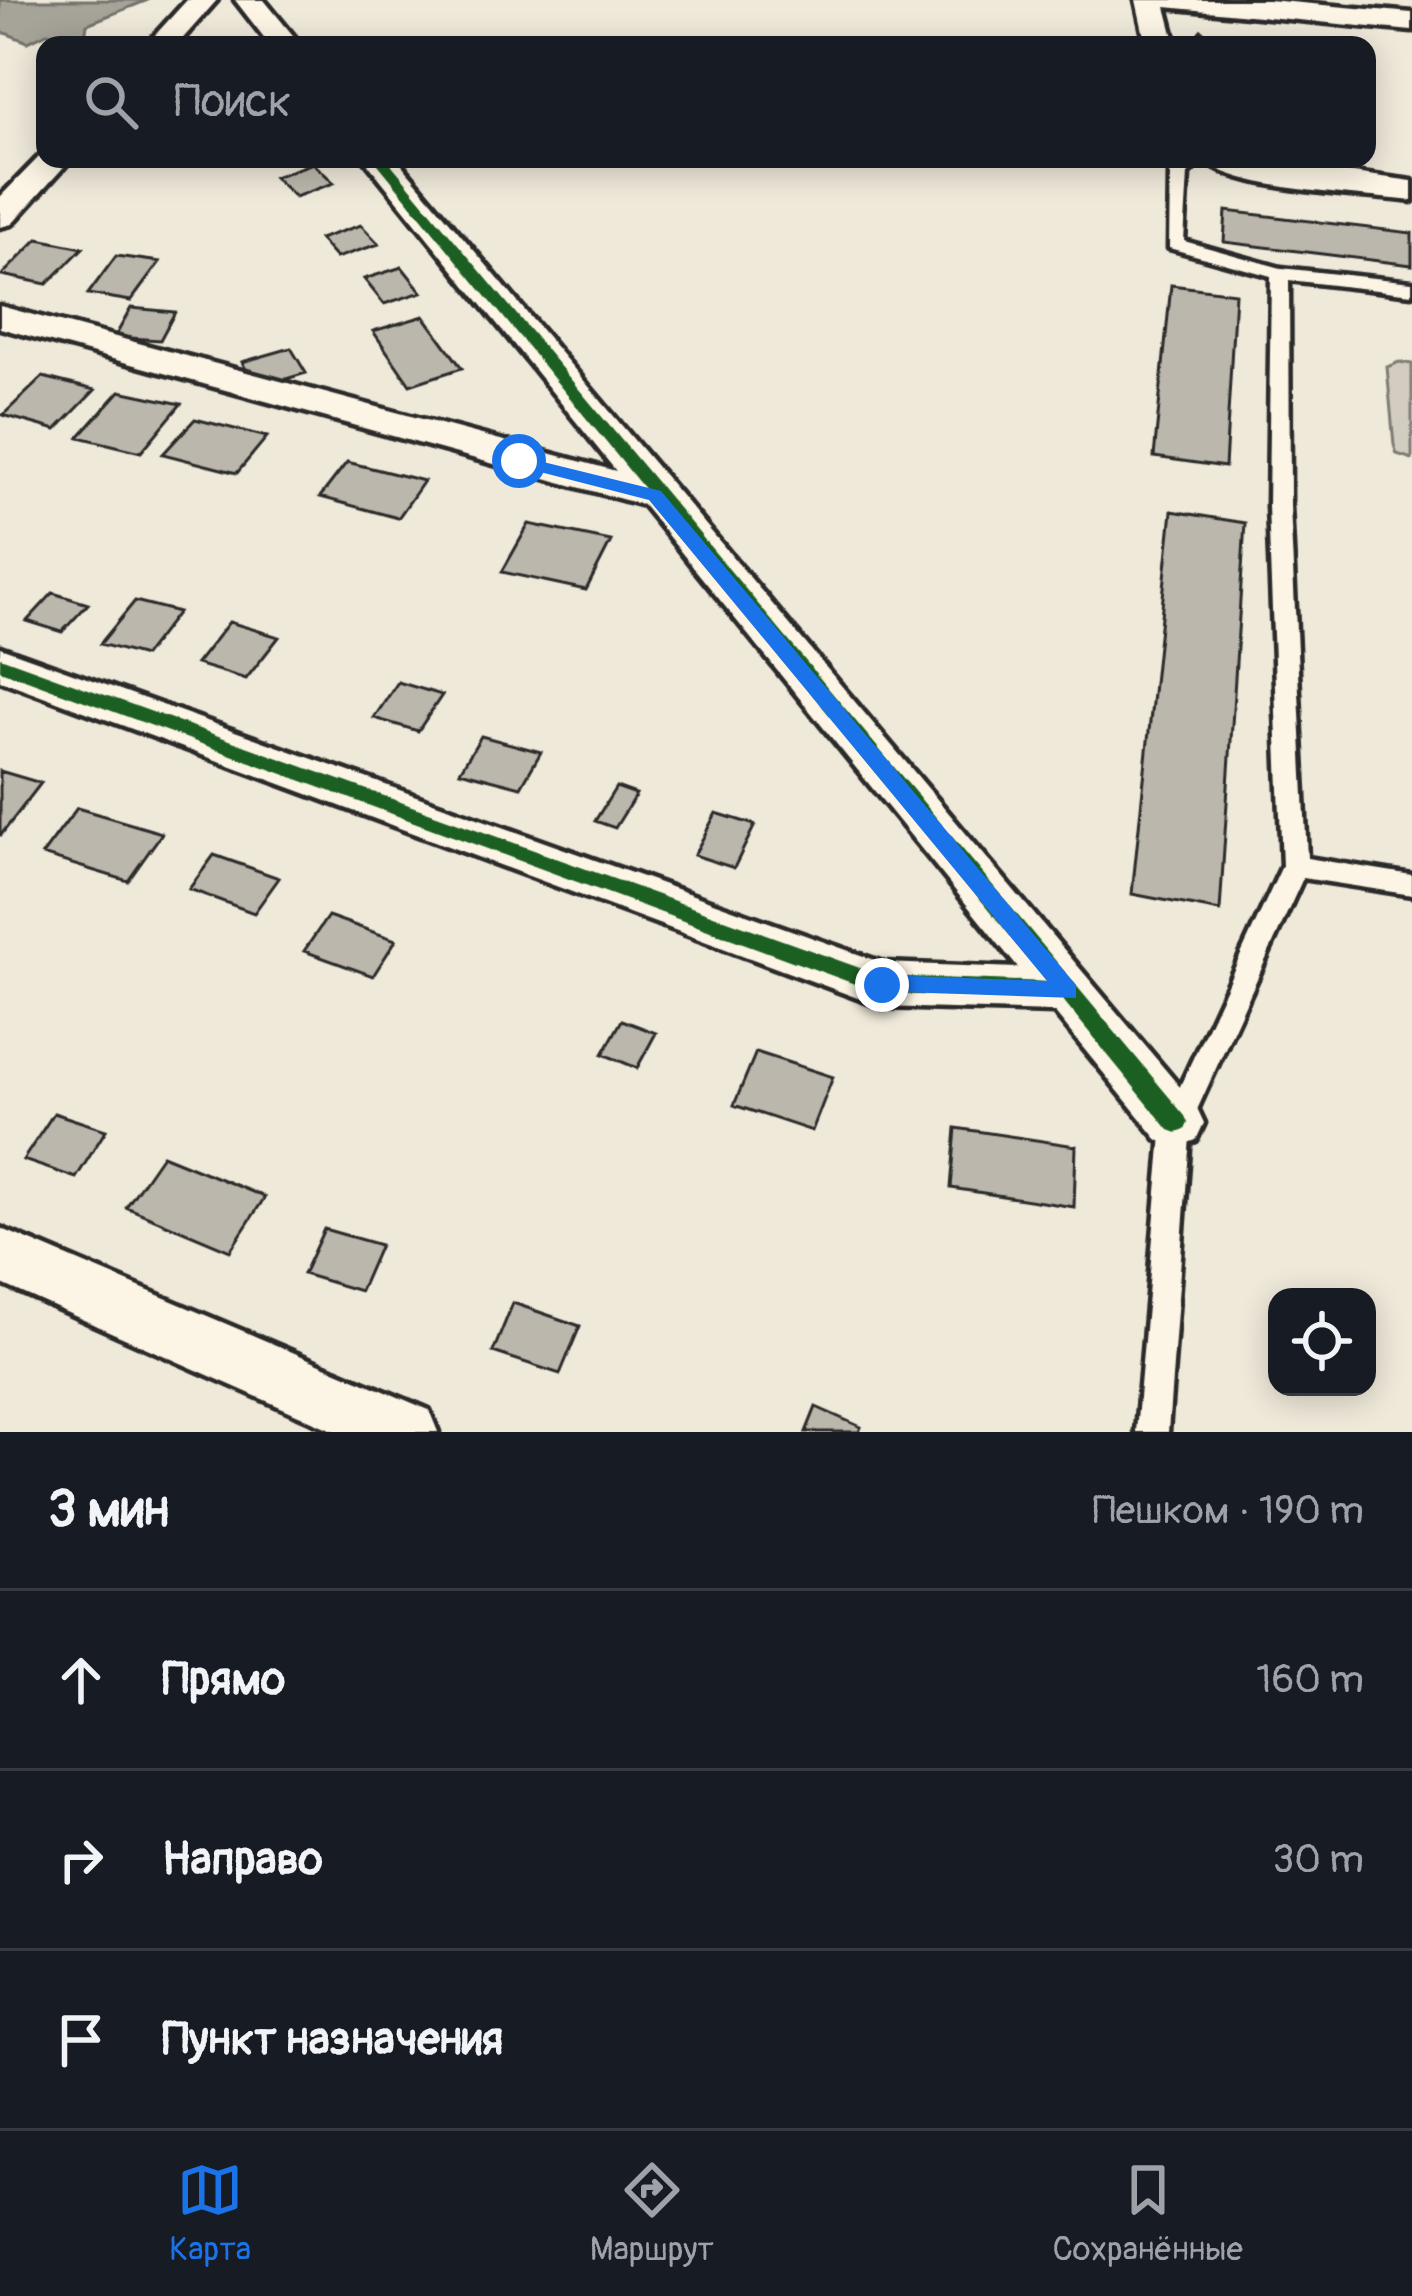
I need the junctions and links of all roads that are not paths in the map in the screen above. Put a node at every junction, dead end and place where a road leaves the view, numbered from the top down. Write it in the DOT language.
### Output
graph roads {
  1 [pos="203,0"];
  2 [pos="250,0"];
  3 [pos="1150,0"];
  4 [pos="1174,0"];
  5 [pos="1412,22"];
  6 [pos="169,36"];
  7 [pos="279,36"];
  8 [pos="1159,36"];
  9 [pos="46,168"];
  10 [pos="387,168"];
  11 [pos="1183,168"];
  12 [pos="1245,168"];
  13 [pos="1412,191"];
  14 [pos="2,213"];
  15 [pos="1280,273"];
  16 [pos="1412,288"];
  17 [pos="0,317"];
  18 [pos="655,495"];
  19 [pos="0,663"];
  20 [pos="1295,866"];
  21 [pos="1412,885"];
  22 [pos="1068,991"];
  23 [pos="1177,1123"];
  24 [pos="0,1255"];
  25 [pos="407,1432"];
  26 [pos="1152,1432"];
  1 -- 6 [label="street"];
  2 -- 7 [label="street"];
  3 -- 8 [label="street"];
  4 -- 5 [label="street"];
  9 -- 14 [label="street"];
  10 -- 18 [label="street"];
  11 -- 15 [label="lane"];
  12 -- 13 [label="street"];
  15 -- 16 [label="lane"];
  15 -- 20 [label="lane"];
  17 -- 18 [label="street"];
  18 -- 22 [label="street"];
  19 -- 22 [label="street"];
  20 -- 21 [label="lane"];
  20 -- 23 [label="lane"];
  22 -- 23 [label="street"];
  23 -- 26 [label="lane"];
  24 -- 25 [label="street"];
}
